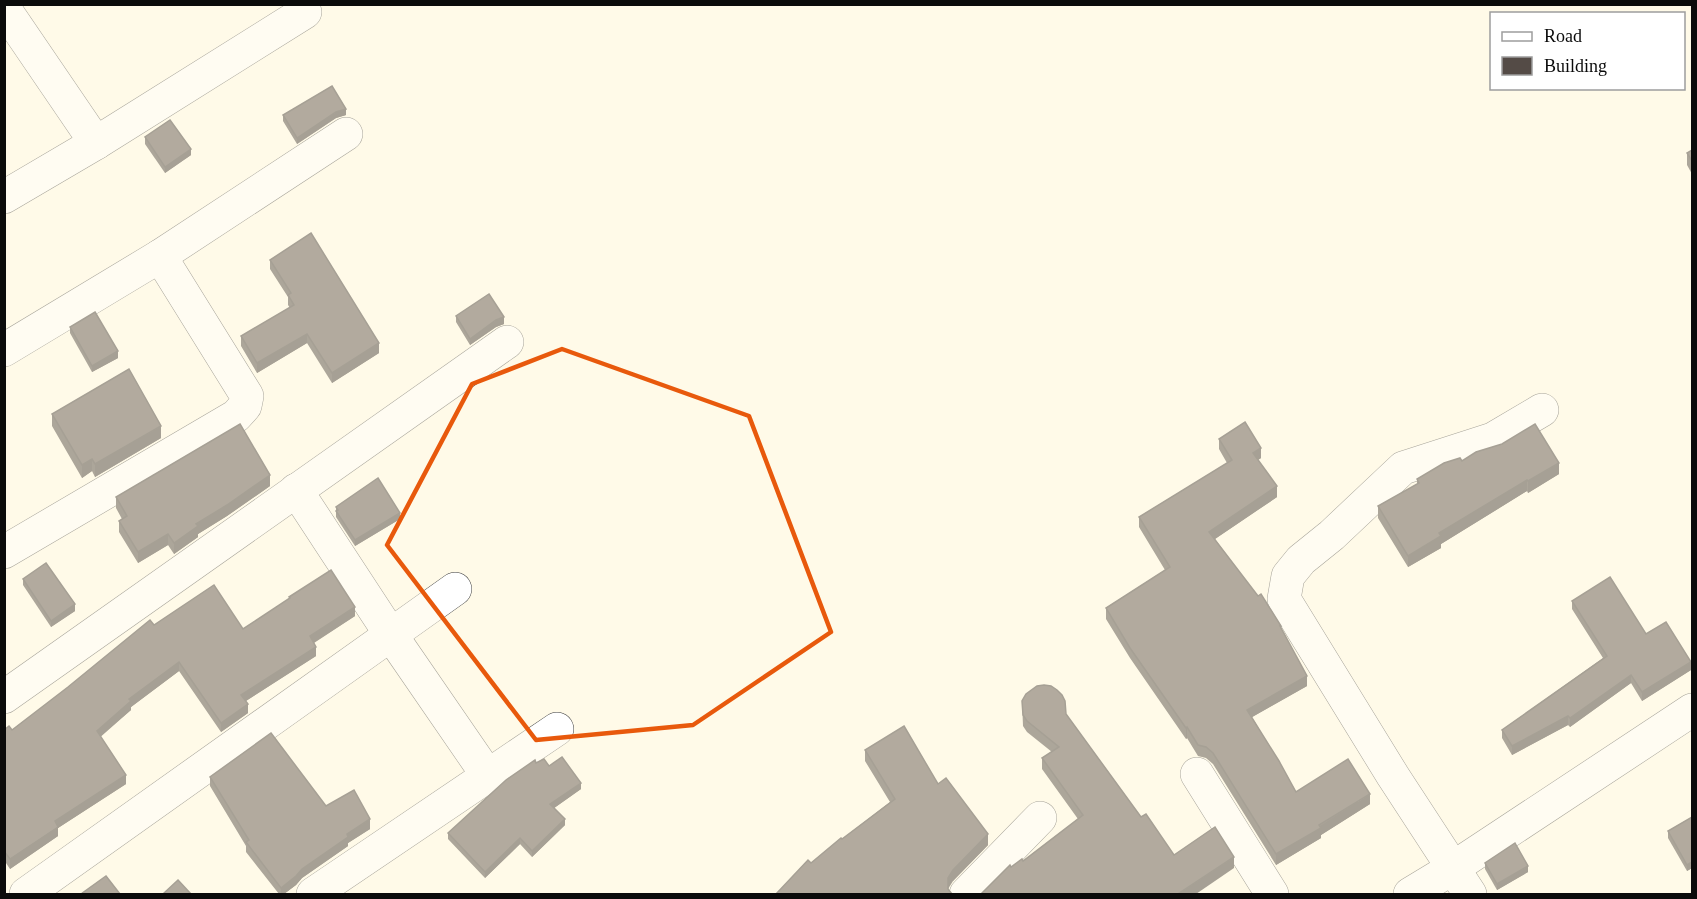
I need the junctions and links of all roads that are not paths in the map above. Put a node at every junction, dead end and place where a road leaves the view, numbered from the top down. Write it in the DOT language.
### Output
graph roads {
  1 [pos="4,8"];
  2 [pos="305,12"];
  3 [pos="346,134"];
  4 [pos="96,142"];
  5 [pos="4,197"];
  6 [pos="160,256"];
  7 [pos="507,342"];
  8 [pos="4,350"];
  9 [pos="1542,410"];
  10 [pos="296,490"];
  11 [pos="4,552"];
  12 [pos="456,589"];
  13 [pos="391,635"];
  14 [pos="4,697"];
  15 [pos="1692,710"];
  16 [pos="557,729"];
  17 [pos="1197,774"];
  18 [pos="488,776"];
  19 [pos="1040,818"];
  20 [pos="1462,881"];
  21 [pos="26,894"];
  22 [pos="314,894"];
  23 [pos="966,894"];
  24 [pos="1272,894"];
  25 [pos="1410,894"];
  1 -- 4 [label="street"];
  2 -- 4 [label="street"];
  3 -- 6 [label="street"];
  4 -- 5 [label="street"];
  6 -- 8 [label="street"];
  6 -- 11 [label="street"];
  7 -- 10 [label="street"];
  9 -- 20 [label="street"];
  10 -- 13 [label="street"];
  10 -- 14 [label="street"];
  12 -- 13 [label="street"];
  13 -- 18 [label="street"];
  13 -- 21 [label="street"];
  15 -- 20 [label="street"];
  16 -- 18 [label="street"];
  17 -- 24 [label="street"];
  18 -- 22 [label="street"];
  19 -- 23 [label="street"];
  20 -- 25 [label="street"];
}
